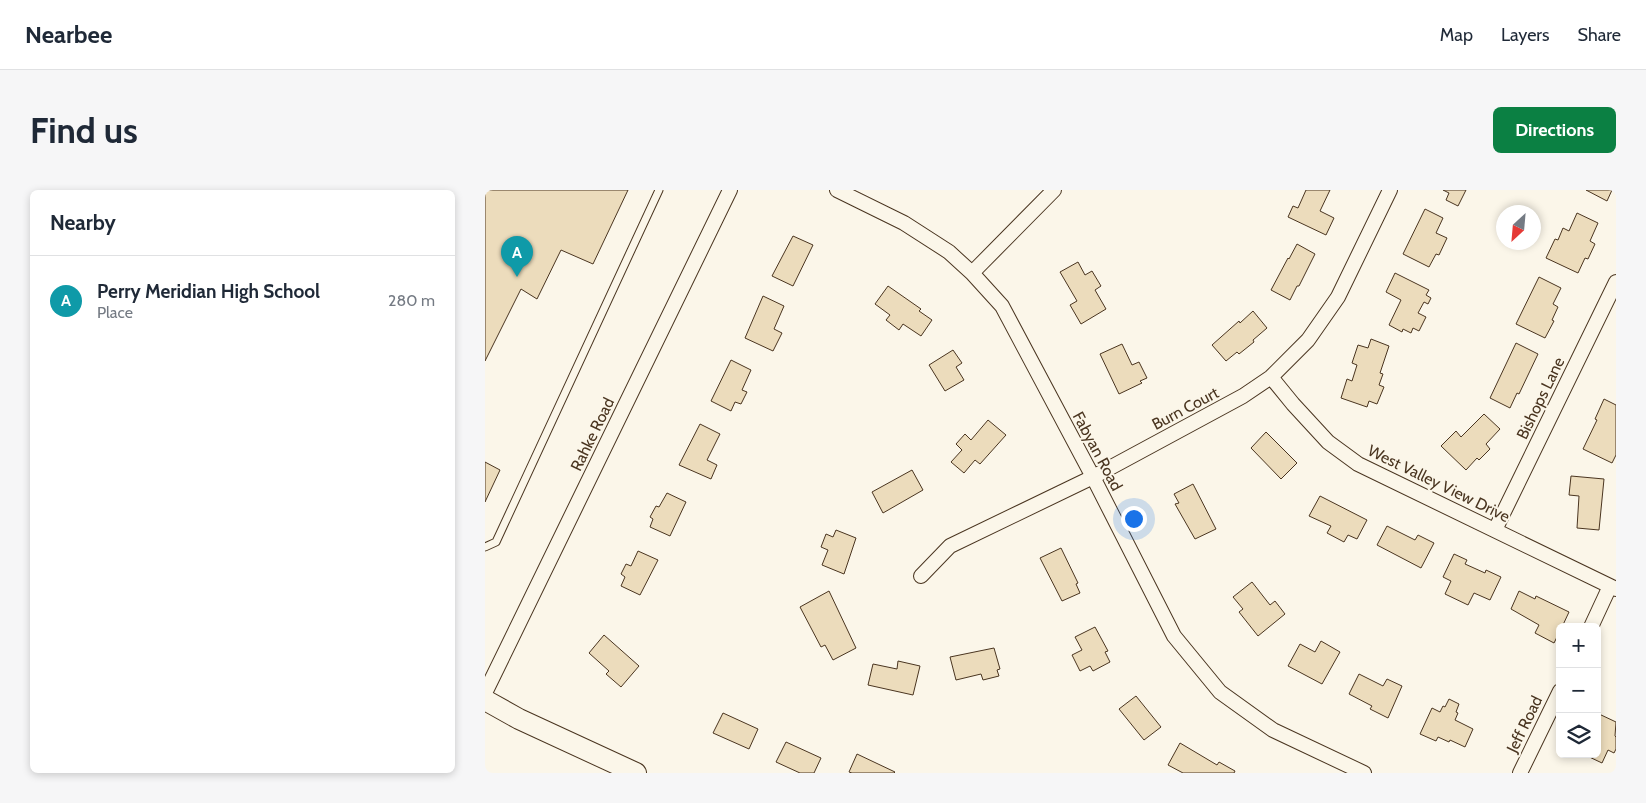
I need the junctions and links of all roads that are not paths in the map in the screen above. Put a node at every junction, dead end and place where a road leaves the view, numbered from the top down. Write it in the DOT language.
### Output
graph roads {
  1 [pos="659,190"];
  2 [pos="730,190"];
  3 [pos="837,190"];
  4 [pos="1054,190"];
  5 [pos="1390,190"];
  6 [pos="972,273"];
  7 [pos="1616,282"];
  8 [pos="1271,377"];
  9 [pos="1093,477"];
  10 [pos="1495,530"];
  11 [pos="485,547"];
  12 [pos="921,576"];
  13 [pos="1613,587"];
  14 [pos="1593,623"];
  15 [pos="485,693"];
  16 [pos="1556,699"];
  17 [pos="485,700"];
  18 [pos="636,773"];
  19 [pos="1364,773"];
  20 [pos="1520,773"];
  1 -- 11 [label="lane"];
  2 -- 15 [label="street, Rahke Road"];
  3 -- 6 [label="street, Fabyan Road"];
  4 -- 6 [label="street"];
  5 -- 8 [label="street, Burn Court"];
  6 -- 9 [label="street, Fabyan Road"];
  7 -- 10 [label="street, Bishops Lane"];
  8 -- 9 [label="street, Burn Court"];
  8 -- 10 [label="street, West Valley View Drive"];
  9 -- 12 [label="street, Burn Court"];
  9 -- 19 [label="street, Fabyan Road"];
  10 -- 13 [label="street, West Valley View Drive"];
  13 -- 14 [label="street"];
  16 -- 20 [label="street, Jeff Road"];
  17 -- 18 [label="main road"];
}
